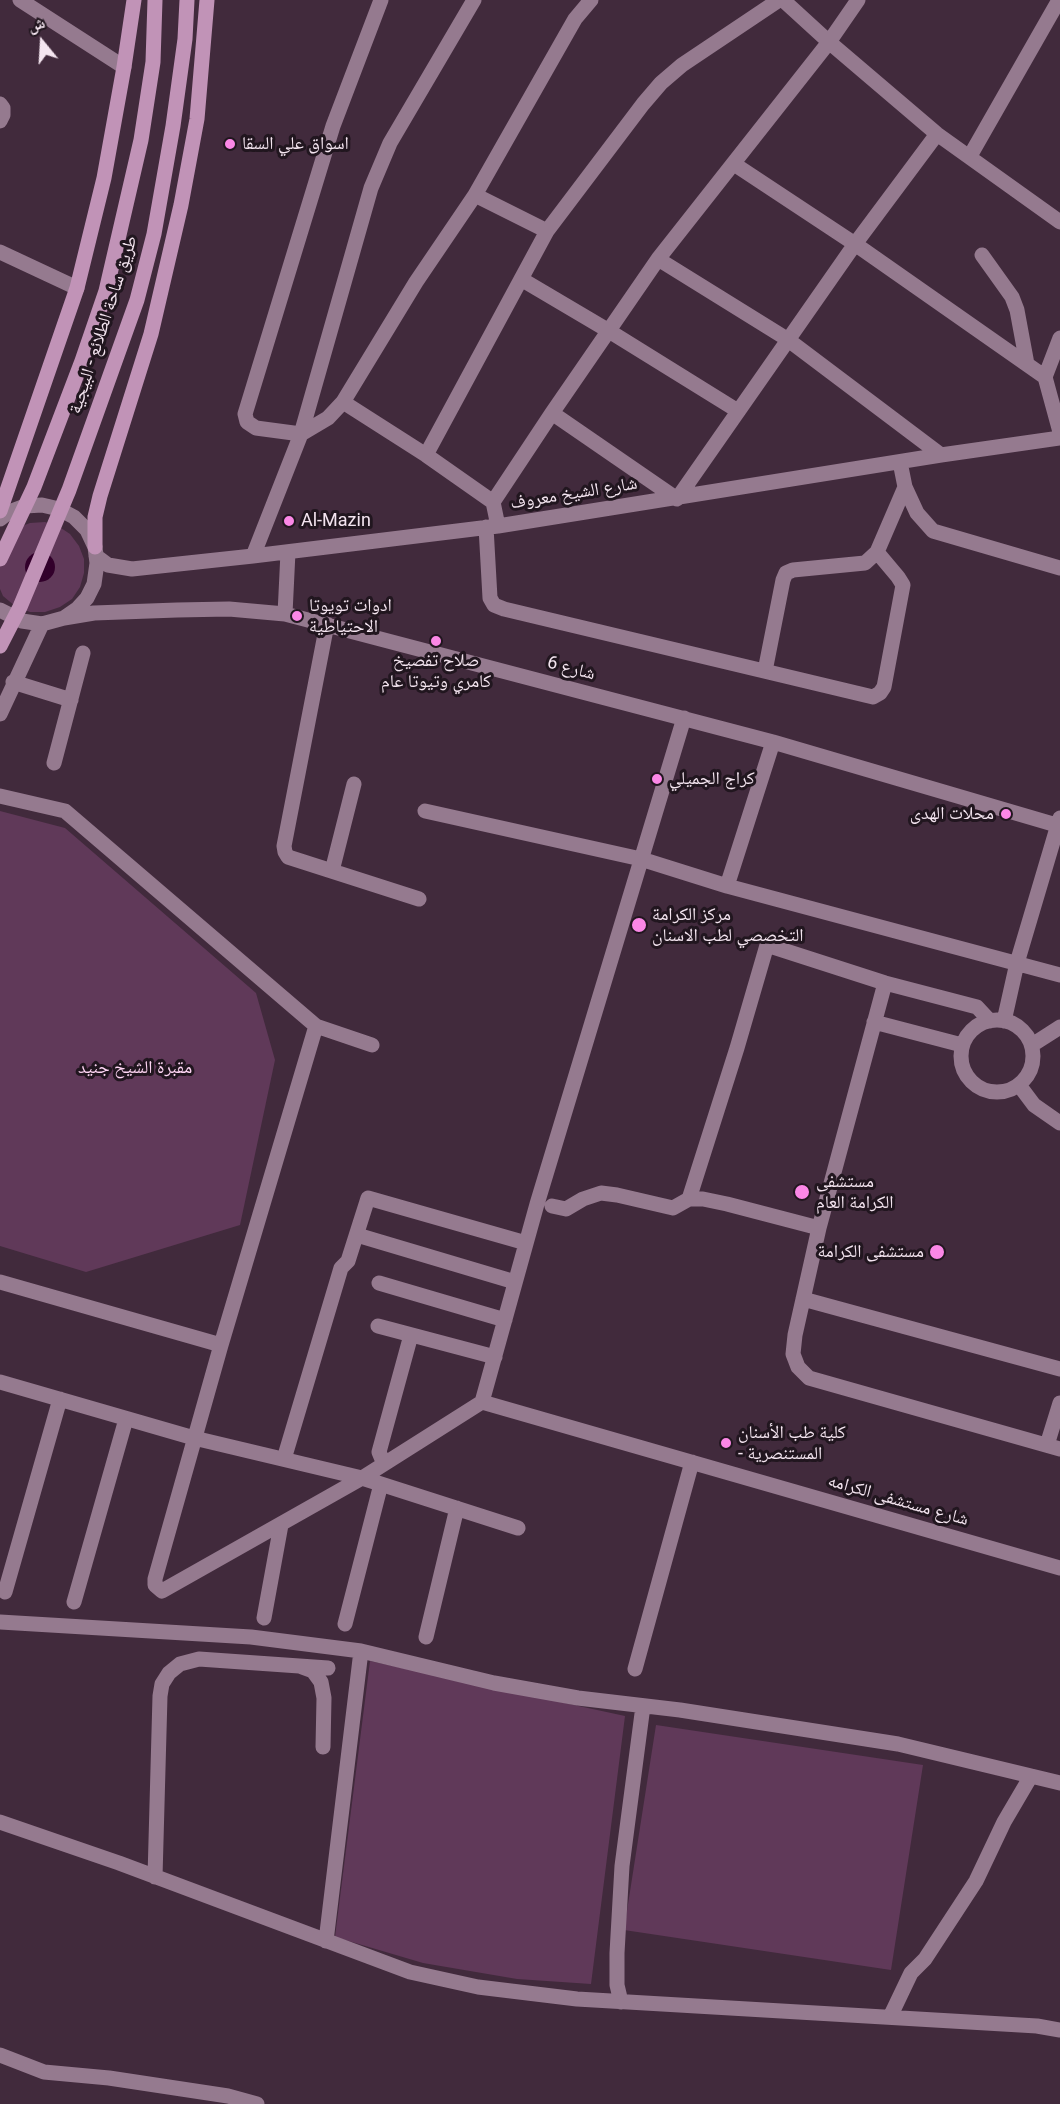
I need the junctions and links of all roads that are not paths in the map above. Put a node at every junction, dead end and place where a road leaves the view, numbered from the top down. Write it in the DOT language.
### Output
graph roads {
  1 [pos="20,0"];
  2 [pos="134,0"];
  3 [pos="155,0"];
  4 [pos="187,0"];
  5 [pos="207,0"];
  6 [pos="381,0"];
  7 [pos="474,0"];
  8 [pos="591,0"];
  9 [pos="781,0"];
  10 [pos="858,0"];
  11 [pos="1059,0"];
  12 [pos="829,42"];
  13 [pos="124,67"];
  14 [pos="0,104"];
  15 [pos="0,121"];
  16 [pos="937,134"];
  17 [pos="970,156"];
  18 [pos="735,164"];
  19 [pos="475,195"];
  20 [pos="1060,222"];
  21 [pos="547,231"];
  22 [pos="855,244"];
  23 [pos="0,252"];
  24 [pos="982,255"];
  25 [pos="658,259"];
  26 [pos="521,279"];
  27 [pos="77,288"];
  28 [pos="609,331"];
  29 [pos="1060,338"];
  30 [pos="788,339"];
  31 [pos="1028,364"];
  32 [pos="1045,376"];
  33 [pos="343,402"];
  34 [pos="738,411"];
  35 [pos="552,413"];
  36 [pos="1060,432"];
  37 [pos="301,434"];
  38 [pos="1060,438"];
  39 [pos="426,455"];
  40 [pos="941,455"];
  41 [pos="900,462"];
  42 [pos="905,487"];
  43 [pos="677,499"];
  44 [pos="493,502"];
  45 [pos="0,511"];
  46 [pos="0,519"];
  47 [pos="492,526"];
  48 [pos="95,551"];
  49 [pos="288,552"];
  50 [pos="877,552"];
  51 [pos="253,556"];
  52 [pos="0,560"];
  53 [pos="1060,568"];
  54 [pos="0,609"];
  55 [pos="285,614"];
  56 [pos="64,618"];
  57 [pos="42,624"];
  58 [pos="327,624"];
  59 [pos="0,646"];
  60 [pos="83,653"];
  61 [pos="765,671"];
  62 [pos="13,682"];
  63 [pos="71,700"];
  64 [pos="0,714"];
  65 [pos="684,718"];
  66 [pos="773,742"];
  67 [pos="54,763"];
  68 [pos="354,784"];
  69 [pos="0,796"];
  70 [pos="425,811"];
  71 [pos="1059,823"];
  72 [pos="641,859"];
  73 [pos="332,871"];
  74 [pos="727,886"];
  75 [pos="420,899"];
  76 [pos="1017,963"];
  77 [pos="1060,975"];
  78 [pos="885,983"];
  79 [pos="997,1021"];
  80 [pos="874,1022"];
  81 [pos="316,1026"];
  82 [pos="1060,1027"];
  83 [pos="372,1045"];
  84 [pos="962,1045"];
  85 [pos="1032,1045"];
  86 [pos="1019,1085"];
  87 [pos="1060,1123"];
  88 [pos="689,1199"];
  89 [pos="552,1206"];
  90 [pos="819,1228"];
  91 [pos="357,1234"];
  92 [pos="526,1243"];
  93 [pos="515,1281"];
  94 [pos="0,1282"];
  95 [pos="379,1284"];
  96 [pos="803,1299"];
  97 [pos="505,1320"];
  98 [pos="378,1326"];
  99 [pos="411,1335"];
  100 [pos="221,1345"];
  101 [pos="495,1357"];
  102 [pos="1060,1369"];
  103 [pos="0,1382"];
  104 [pos="60,1400"];
  105 [pos="483,1402"];
  106 [pos="1060,1403"];
  107 [pos="126,1419"];
  108 [pos="194,1438"];
  109 [pos="1054,1447"];
  110 [pos="284,1460"];
  111 [pos="692,1462"];
  112 [pos="384,1464"];
  113 [pos="362,1478"];
  114 [pos="381,1484"];
  115 [pos="457,1509"];
  116 [pos="281,1525"];
  117 [pos="518,1528"];
  118 [pos="1060,1568"];
  119 [pos="5,1592"];
  120 [pos="74,1602"];
  121 [pos="264,1617"];
  122 [pos="0,1622"];
  123 [pos="345,1623"];
  124 [pos="426,1637"];
  125 [pos="361,1651"];
  126 [pos="299,1666"];
  127 [pos="328,1668"];
  128 [pos="635,1669"];
  129 [pos="643,1706"];
  130 [pos="323,1747"];
  131 [pos="1031,1776"];
  132 [pos="1060,1783"];
  133 [pos="0,1822"];
  134 [pos="155,1877"];
  135 [pos="326,1941"];
  136 [pos="621,2001"];
  137 [pos="890,2018"];
  138 [pos="1060,2030"];
  139 [pos="0,2055"];
  140 [pos="257,2104"];
  1 -- 13 [label="street"];
  2 -- 13 [label="main road"];
  3 -- 52 [label="main road, طريق ساحة الطلائع - البيجية"];
  4 -- 59 [label="main road, طريق ساحة الطلائع - البيجية"];
  5 -- 48 [label="main road"];
  6 -- 37 [label="street"];
  7 -- 37 [label="street"];
  8 -- 19 [label="street"];
  9 -- 12 [label="street"];
  9 -- 21 [label="street"];
  10 -- 12 [label="street"];
  11 -- 17 [label="street"];
  12 -- 16 [label="street"];
  12 -- 18 [label="street"];
  13 -- 27 [label="main road"];
  14 -- 15 [label="street"];
  16 -- 17 [label="street"];
  16 -- 22 [label="street"];
  17 -- 20 [label="street"];
  18 -- 22 [label="street"];
  18 -- 25 [label="street"];
  19 -- 21 [label="street"];
  19 -- 33 [label="street"];
  21 -- 26 [label="street"];
  22 -- 30 [label="street"];
  22 -- 31 [label="street"];
  23 -- 27 [label="street"];
  24 -- 31 [label="street"];
  25 -- 28 [label="street"];
  25 -- 30 [label="street"];
  26 -- 28 [label="street"];
  26 -- 39 [label="street"];
  27 -- 45 [label="main road"];
  28 -- 34 [label="street"];
  28 -- 35 [label="street"];
  29 -- 32 [label="street"];
  30 -- 34 [label="street"];
  30 -- 40 [label="street"];
  31 -- 32 [label="street"];
  32 -- 36 [label="street"];
  33 -- 37 [label="street"];
  33 -- 39 [label="street"];
  34 -- 43 [label="street"];
  35 -- 43 [label="street"];
  35 -- 44 [label="street"];
  37 -- 51 [label="street"];
  38 -- 40 [label="street, شارع الشيخ معروف"];
  39 -- 44 [label="street"];
  40 -- 41 [label="street, شارع الشيخ معروف"];
  41 -- 42 [label="street"];
  41 -- 43 [label="street, شارع الشيخ معروف"];
  42 -- 50 [label="street"];
  42 -- 53 [label="street"];
  43 -- 47 [label="street, شارع الشيخ معروف"];
  44 -- 47 [label="street"];
  46 -- 48 [label="street"];
  47 -- 49 [label="street, شارع الشيخ معروف"];
  47 -- 61 [label="street"];
  48 -- 51 [label="street, شارع الشيخ معروف"];
  48 -- 56 [label="street"];
  49 -- 51 [label="street, شارع الشيخ معروف"];
  49 -- 55 [label="street"];
  50 -- 61 [label="street"];
  50 -- 61 [label="street"];
  54 -- 57 [label="street"];
  55 -- 56 [label="street, شارع 6"];
  55 -- 58 [label="street, شارع 6"];
  56 -- 57 [label="street, شارع 6"];
  57 -- 62 [label="street"];
  58 -- 65 [label="street, شارع 6"];
  58 -- 73 [label="street"];
  60 -- 63 [label="street"];
  62 -- 63 [label="street"];
  62 -- 64 [label="street"];
  63 -- 67 [label="street"];
  65 -- 66 [label="street, شارع 6"];
  65 -- 72 [label="street"];
  66 -- 71 [label="street, شارع 6"];
  66 -- 74 [label="street"];
  68 -- 73 [label="street"];
  69 -- 81 [label="street"];
  70 -- 72 [label="street"];
  71 -- 76 [label="street"];
  72 -- 74 [label="street"];
  72 -- 92 [label="street"];
  73 -- 75 [label="street"];
  74 -- 76 [label="street"];
  76 -- 77 [label="street"];
  76 -- 79 [label="street"];
  78 -- 79 [label="street"];
  78 -- 80 [label="street"];
  78 -- 88 [label="street"];
  79 -- 84 [label="street"];
  79 -- 85 [label="street"];
  80 -- 84 [label="street"];
  80 -- 90 [label="street"];
  81 -- 83 [label="street"];
  81 -- 100 [label="street"];
  82 -- 85 [label="street"];
  84 -- 86 [label="street"];
  85 -- 86 [label="street"];
  86 -- 87 [label="street"];
  88 -- 89 [label="street"];
  88 -- 90 [label="street"];
  90 -- 96 [label="street"];
  91 -- 92 [label="street"];
  91 -- 93 [label="street"];
  91 -- 110 [label="street"];
  92 -- 93 [label="street"];
  93 -- 97 [label="street"];
  94 -- 100 [label="street"];
  95 -- 97 [label="street"];
  96 -- 102 [label="street"];
  96 -- 109 [label="street"];
  97 -- 101 [label="street"];
  98 -- 99 [label="street"];
  99 -- 101 [label="street"];
  99 -- 112 [label="street"];
  100 -- 108 [label="street"];
  101 -- 105 [label="street"];
  103 -- 104 [label="street"];
  104 -- 107 [label="street"];
  104 -- 119 [label="street"];
  105 -- 111 [label="street, شارع مستشفى الكرامه"];
  105 -- 112 [label="street"];
  106 -- 109 [label="street"];
  107 -- 108 [label="street"];
  107 -- 120 [label="street"];
  108 -- 110 [label="street"];
  108 -- 116 [label="street"];
  110 -- 113 [label="street"];
  111 -- 118 [label="street, شارع مستشفى الكرامه"];
  111 -- 128 [label="street"];
  112 -- 113 [label="street"];
  113 -- 114 [label="street"];
  113 -- 116 [label="street"];
  114 -- 115 [label="street"];
  114 -- 123 [label="street"];
  115 -- 117 [label="street"];
  115 -- 124 [label="street"];
  116 -- 121 [label="street"];
  122 -- 125 [label="street"];
  125 -- 129 [label="street"];
  125 -- 135 [label="street"];
  126 -- 127 [label="street"];
  126 -- 130 [label="street"];
  126 -- 134 [label="street"];
  129 -- 131 [label="street"];
  129 -- 136 [label="street"];
  131 -- 132 [label="street"];
  131 -- 137 [label="street"];
  133 -- 134 [label="street"];
  134 -- 135 [label="street"];
  135 -- 136 [label="street"];
  136 -- 137 [label="street"];
  137 -- 138 [label="street"];
  139 -- 140 [label="street"];
}
